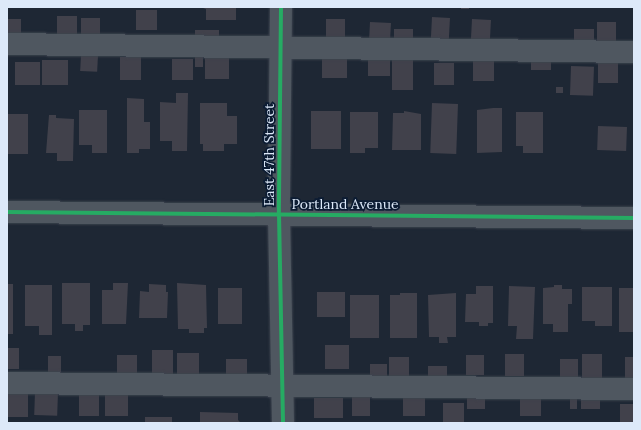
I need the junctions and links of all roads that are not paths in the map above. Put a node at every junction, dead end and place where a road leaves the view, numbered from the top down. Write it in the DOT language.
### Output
graph roads {
  1 [pos="281,7"];
  2 [pos="7,44"];
  3 [pos="280,48"];
  4 [pos="634,52"];
  5 [pos="7,212"];
  6 [pos="279,214"];
  7 [pos="634,218"];
  8 [pos="7,383"];
  9 [pos="282,385"];
  10 [pos="634,389"];
  11 [pos="283,423"];
  1 -- 3 [label="street, East 47th Street"];
  2 -- 3 [label="street"];
  3 -- 4 [label="street"];
  3 -- 6 [label="street, East 47th Street"];
  5 -- 6 [label="street, Portland Avenue"];
  6 -- 7 [label="street, Portland Avenue"];
  6 -- 9 [label="street, East 47th Street"];
  8 -- 9 [label="street"];
  9 -- 10 [label="street"];
  9 -- 11 [label="street, East 47th Street"];
}
